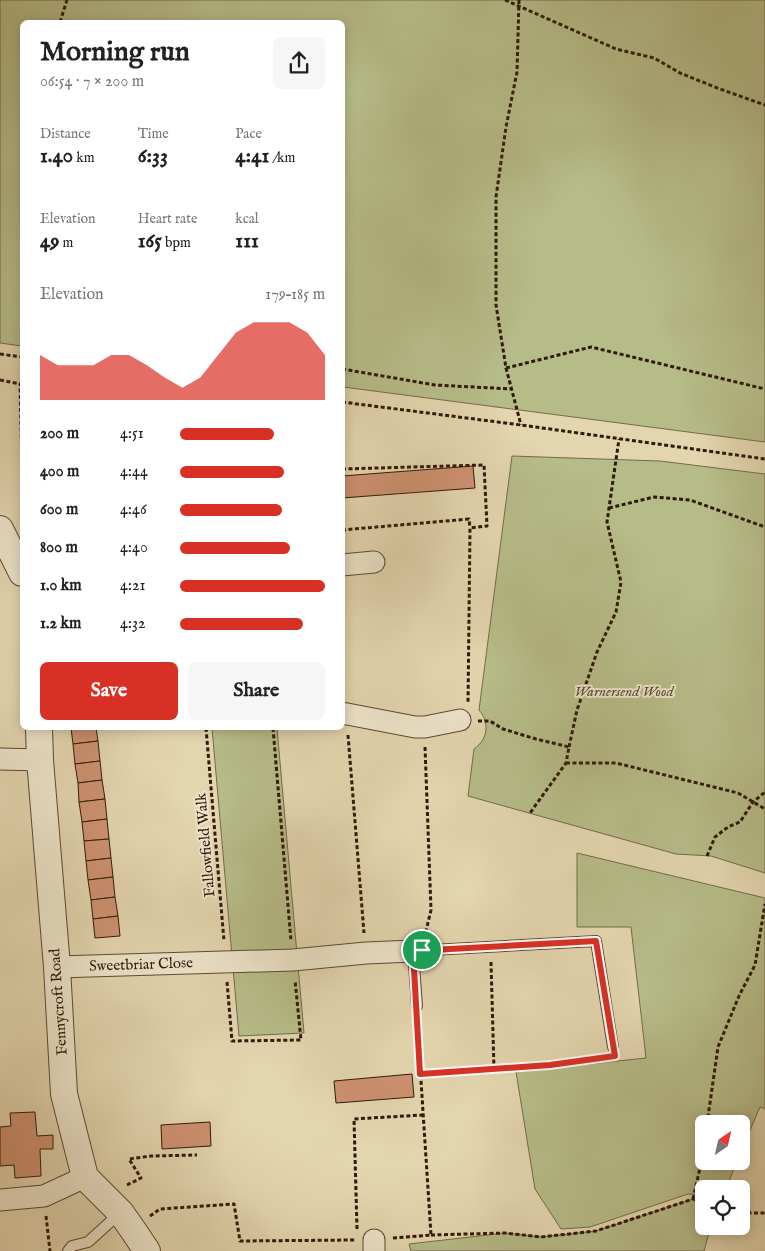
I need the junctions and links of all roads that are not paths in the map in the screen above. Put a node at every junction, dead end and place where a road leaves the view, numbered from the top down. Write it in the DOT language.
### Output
graph roads {
  1 [pos="0,529"];
  2 [pos="374,562"];
  3 [pos="345,565"];
  4 [pos="20,570"];
  5 [pos="345,714"];
  6 [pos="464,720"];
  7 [pos="39,730"];
  8 [pos="0,759"];
  9 [pos="40,760"];
  10 [pos="418,951"];
  11 [pos="57,967"];
  12 [pos="416,1006"];
  13 [pos="613,1047"];
  14 [pos="85,1177"];
  15 [pos="0,1200"];
  16 [pos="126,1223"];
  17 [pos="68,1251"];
  1 -- 4 [label="street"];
  2 -- 3 [label="street"];
  5 -- 6 [label="street"];
  7 -- 9 [label="street, Fennycroft Road"];
  8 -- 9 [label="street"];
  9 -- 11 [label="street, Fennycroft Road"];
  10 -- 11 [label="street, Sweetbriar Close"];
  10 -- 12 [label="lane"];
  10 -- 13 [label="lane"];
  11 -- 14 [label="street, Fennycroft Road"];
  14 -- 15 [label="street"];
  14 -- 16 [label="street, Fennycroft Road"];
  16 -- 17 [label="lane"];
}
